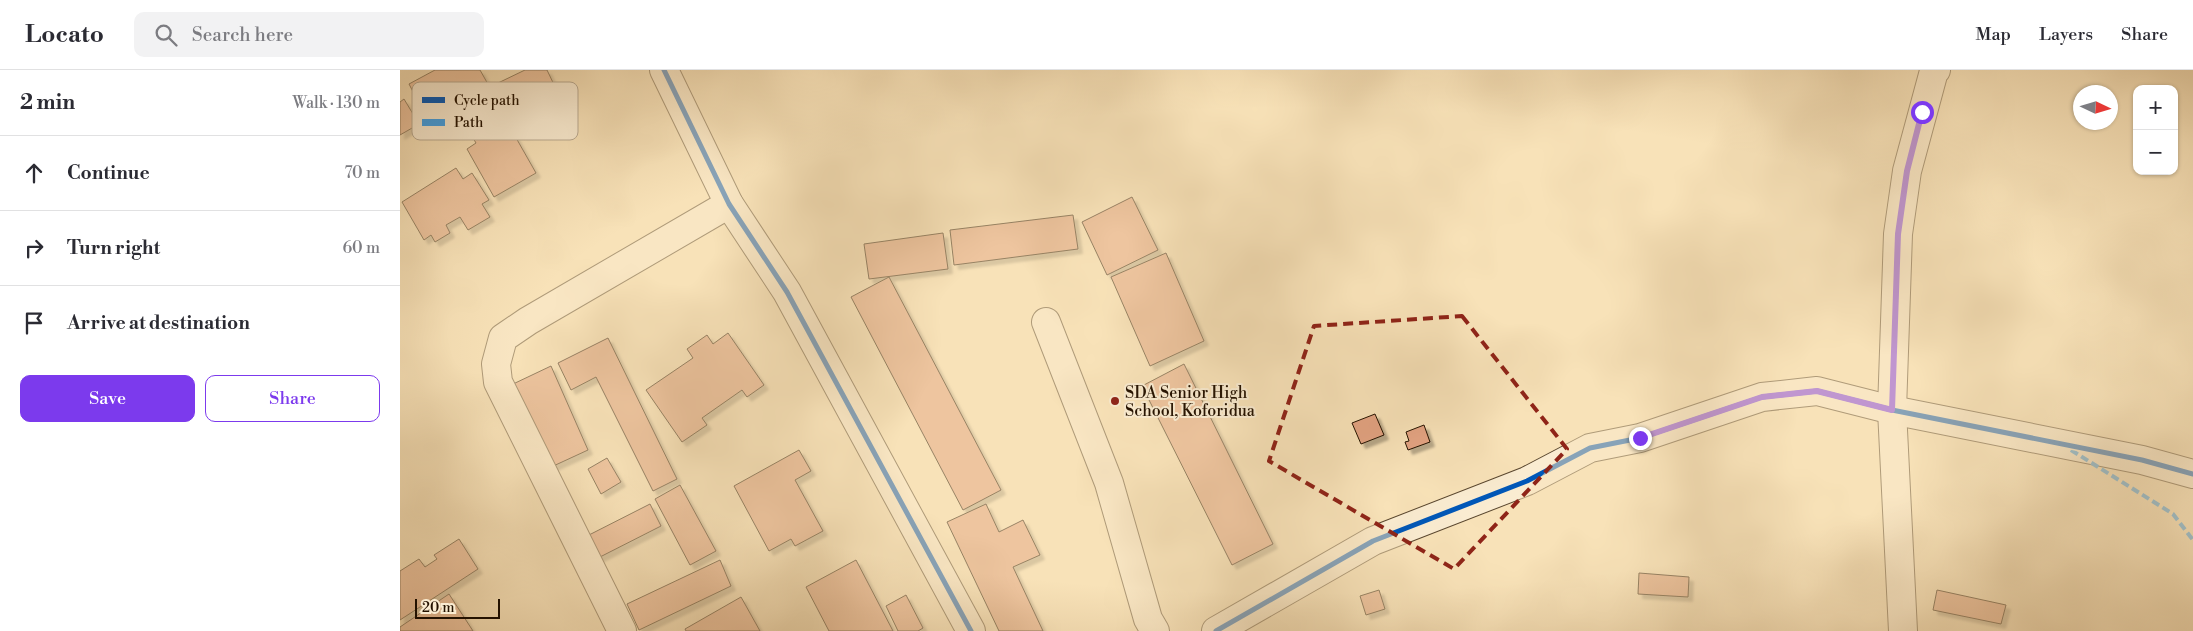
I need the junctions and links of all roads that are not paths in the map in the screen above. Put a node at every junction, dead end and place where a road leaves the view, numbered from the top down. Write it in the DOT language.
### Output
graph roads {
  1 [pos="664,70"];
  2 [pos="1936,70"];
  3 [pos="729,204"];
  4 [pos="1046,322"];
  5 [pos="1892,410"];
  6 [pos="2193,474"];
  7 [pos="622,631"];
  8 [pos="971,631"];
  9 [pos="1155,631"];
  10 [pos="1216,631"];
  11 [pos="1902,631"];
  1 -- 3 [label="street"];
  2 -- 5 [label="street"];
  3 -- 7 [label="street"];
  3 -- 8 [label="street"];
  4 -- 9 [label="street"];
  5 -- 6 [label="street"];
  5 -- 10 [label="street"];
  5 -- 11 [label="street"];
}
